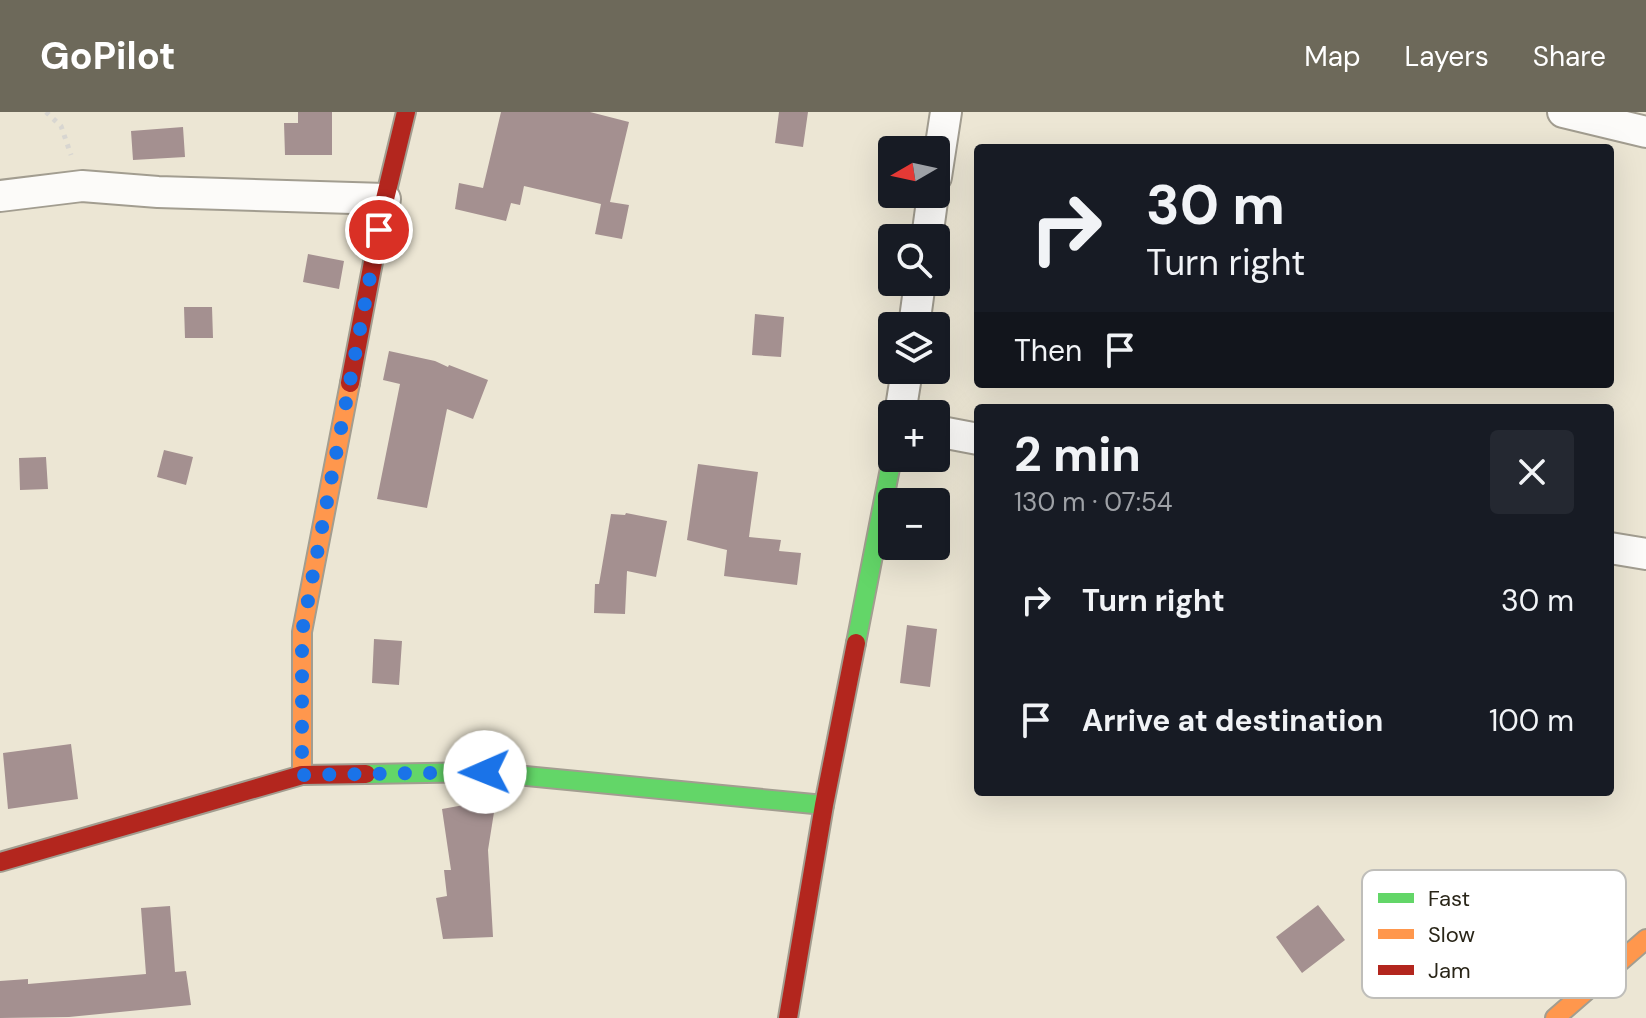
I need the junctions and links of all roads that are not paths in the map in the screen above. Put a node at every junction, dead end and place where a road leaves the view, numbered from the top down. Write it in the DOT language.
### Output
graph roads {
  1 [pos="406,112"];
  2 [pos="946,112"];
  3 [pos="1563,112"];
  4 [pos="1646,132"];
  5 [pos="942,136"];
  6 [pos="0,196"];
  7 [pos="385,199"];
  8 [pos="950,434"];
  9 [pos="974,438"];
  10 [pos="889,472"];
  11 [pos="1614,549"];
  12 [pos="1646,554"];
  13 [pos="302,775"];
  14 [pos="824,805"];
  15 [pos="0,862"];
  16 [pos="1646,939"];
  17 [pos="1626,956"];
  18 [pos="1578,998"];
  19 [pos="788,1018"];
  20 [pos="1555,1018"];
  1 -- 7 [label="street"];
  2 -- 5 [label="street"];
  3 -- 4 [label="street"];
  6 -- 7 [label="street"];
  7 -- 13 [label="street"];
  8 -- 9 [label="street"];
  10 -- 14 [label="street"];
  11 -- 12 [label="street"];
  13 -- 14 [label="street"];
  13 -- 15 [label="street"];
  14 -- 19 [label="street"];
  16 -- 17 [label="street"];
  18 -- 20 [label="street"];
}
